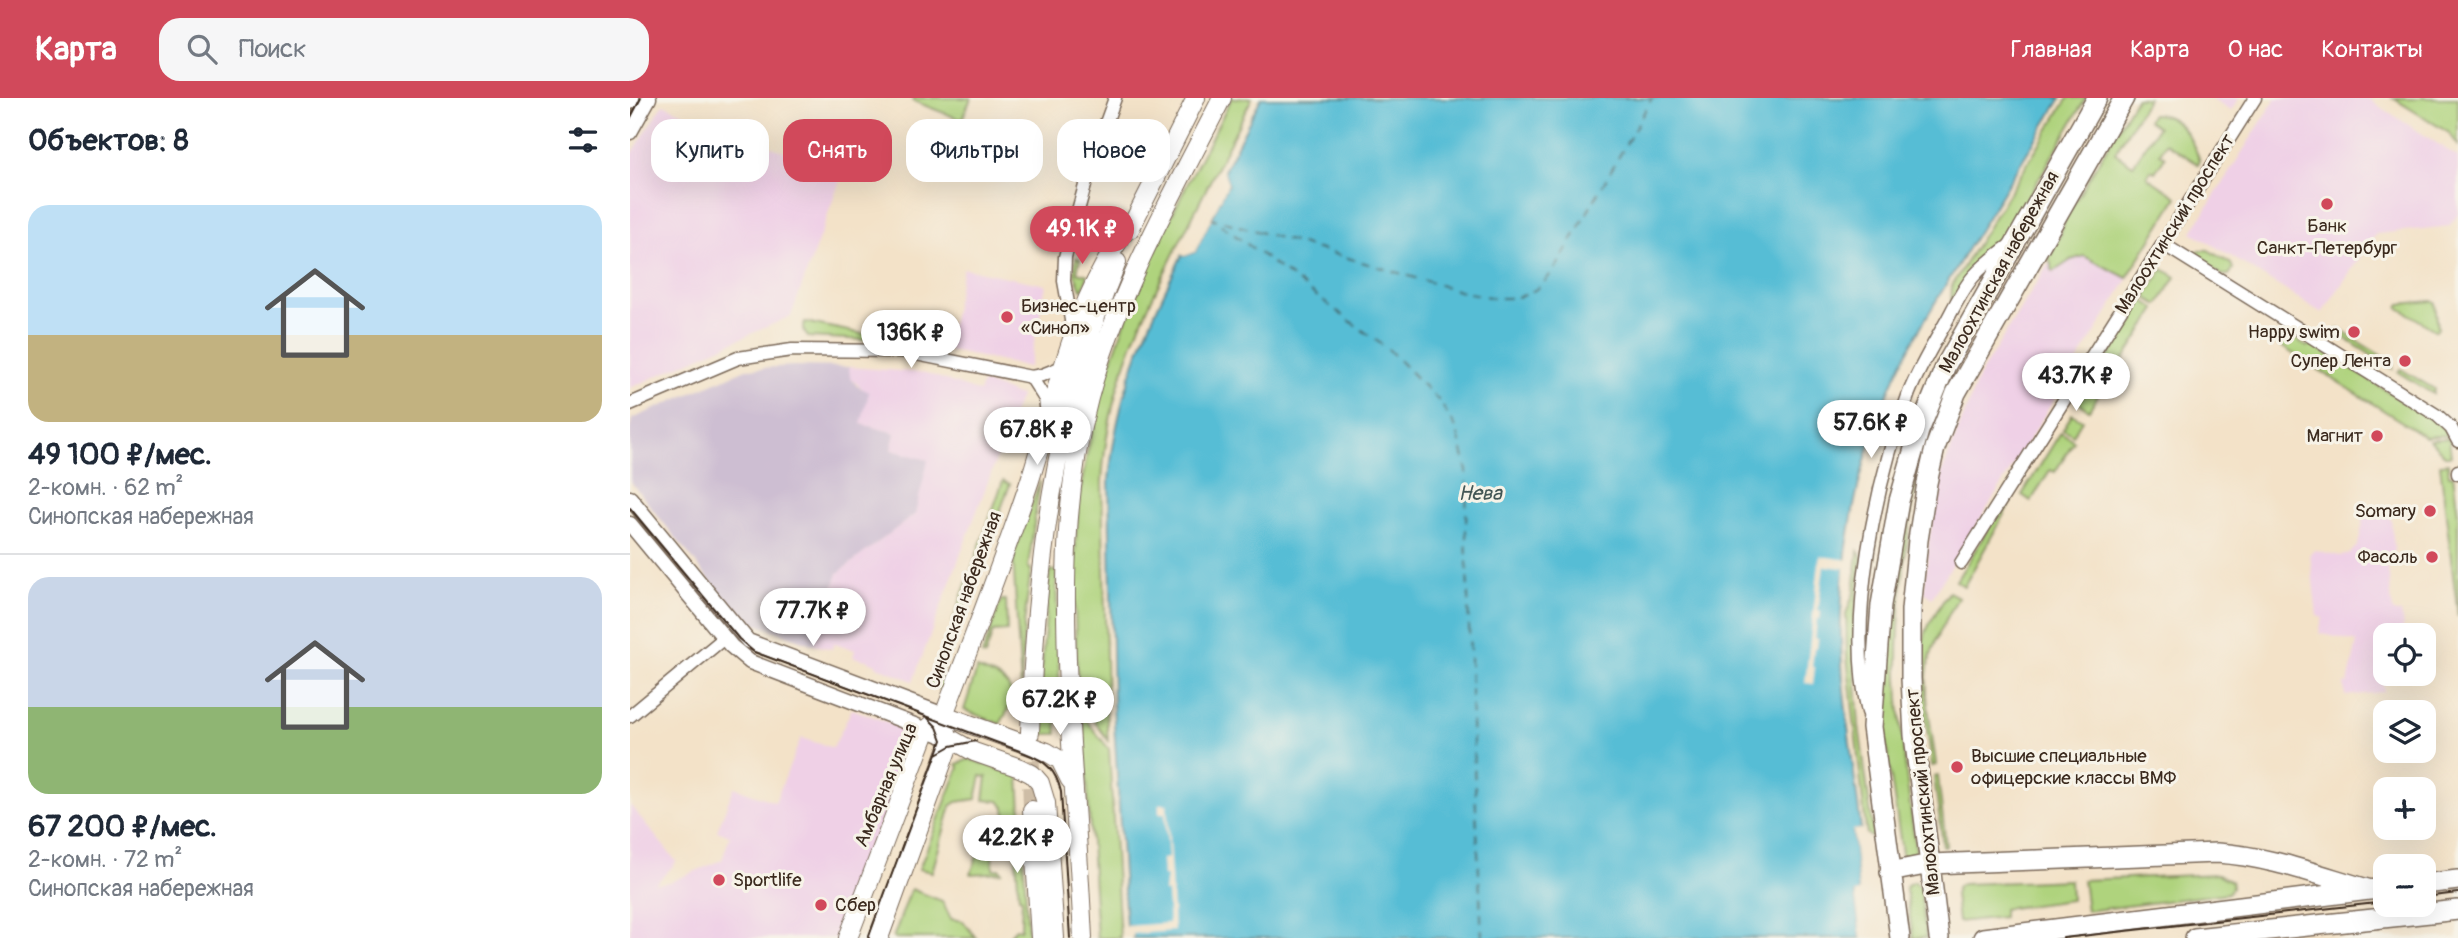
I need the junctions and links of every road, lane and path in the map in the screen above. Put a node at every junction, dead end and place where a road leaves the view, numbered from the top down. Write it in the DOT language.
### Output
graph roads {
  1 [pos="649,98"];
  2 [pos="1115,98"];
  3 [pos="1196,98"];
  4 [pos="1222,98"];
  5 [pos="2097,98"];
  6 [pos="2124,98"];
  7 [pos="2255,98"];
  8 [pos="630,132"];
  9 [pos="1133,219"];
  10 [pos="2162,244"];
  11 [pos="1071,338"];
  12 [pos="1062,367"];
  13 [pos="1031,377"];
  14 [pos="630,404"];
  15 [pos="1047,415"];
  16 [pos="2458,442"];
  17 [pos="630,498"];
  18 [pos="630,524"];
  19 [pos="1961,563"];
  20 [pos="736,628"];
  21 [pos="724,638"];
  22 [pos="1911,646"];
  23 [pos="944,715"];
  24 [pos="630,716"];
  25 [pos="927,729"];
  26 [pos="1030,733"];
  27 [pos="1872,734"];
  28 [pos="951,738"];
  29 [pos="1073,790"];
  30 [pos="1039,807"];
  31 [pos="1931,869"];
  32 [pos="1890,872"];
  33 [pos="2458,880"];
  34 [pos="2436,883"];
  35 [pos="2373,888"];
  36 [pos="2373,890"];
  37 [pos="2458,910"];
  38 [pos="2237,936"];
  39 [pos="848,938"];
  40 [pos="879,938"];
  41 [pos="1040,938"];
  42 [pos="1055,938"];
  43 [pos="1083,938"];
  44 [pos="1900,938"];
  45 [pos="1939,938"];
  46 [pos="1983,938"];
  47 [pos="2195,938"];
  1 -- 8 [label="street"];
  2 -- 11 [label="street, Синопская набережная"];
  3 -- 9 [label="main road, Синопская набережная"];
  4 -- 29 [label="main road"];
  5 -- 27 [label="main road, Малоохтинская набережная"];
  6 -- 22 [label="main road, Малоохтинская набережная"];
  7 -- 10 [label="street, Малоохтинский проспект"];
  9 -- 11 [label="main road, Синопская набережная"];
  9 -- 26 [label="main road, Синопская набережная"];
  10 -- 16 [label="street"];
  10 -- 19 [label="street, Малоохтинский проспект"];
  11 -- 12 [label="main road, Синопская набережная"];
  12 -- 13 [label="street"];
  12 -- 15 [label="main road, Синопская набережная"];
  13 -- 14 [label="street"];
  13 -- 15 [label="street"];
  15 -- 23 [label="main road, Синопская набережная"];
  17 -- 20 [label="street"];
  18 -- 21 [label="street"];
  20 -- 21 [label="street"];
  20 -- 23 [label="street"];
  21 -- 24 [label="street"];
  21 -- 25 [label="street"];
  22 -- 31 [label="main road, Малоохтинский проспект"];
  23 -- 25 [label="main road, Амбарная улица"];
  23 -- 28 [label="street, Амбарная улица"];
  23 -- 29 [label="main road"];
  25 -- 28 [label="street"];
  25 -- 39 [label="main road, Амбарная улица"];
  27 -- 32 [label="main road, Малоохтинский проспект"];
  28 -- 30 [label="main road"];
  28 -- 40 [label="main road"];
  29 -- 43 [label="main road"];
  30 -- 41 [label="main road"];
  30 -- 42 [label="main road"];
  31 -- 32 [label="main road"];
  31 -- 35 [label="main road"];
  31 -- 45 [label="main road, Малоохтинский проспект"];
  32 -- 44 [label="main road, Малоохтинский проспект"];
  33 -- 34 [label="main road"];
  36 -- 46 [label="main road"];
  37 -- 38 [label="main road"];
  38 -- 47 [label="main road"];
}
